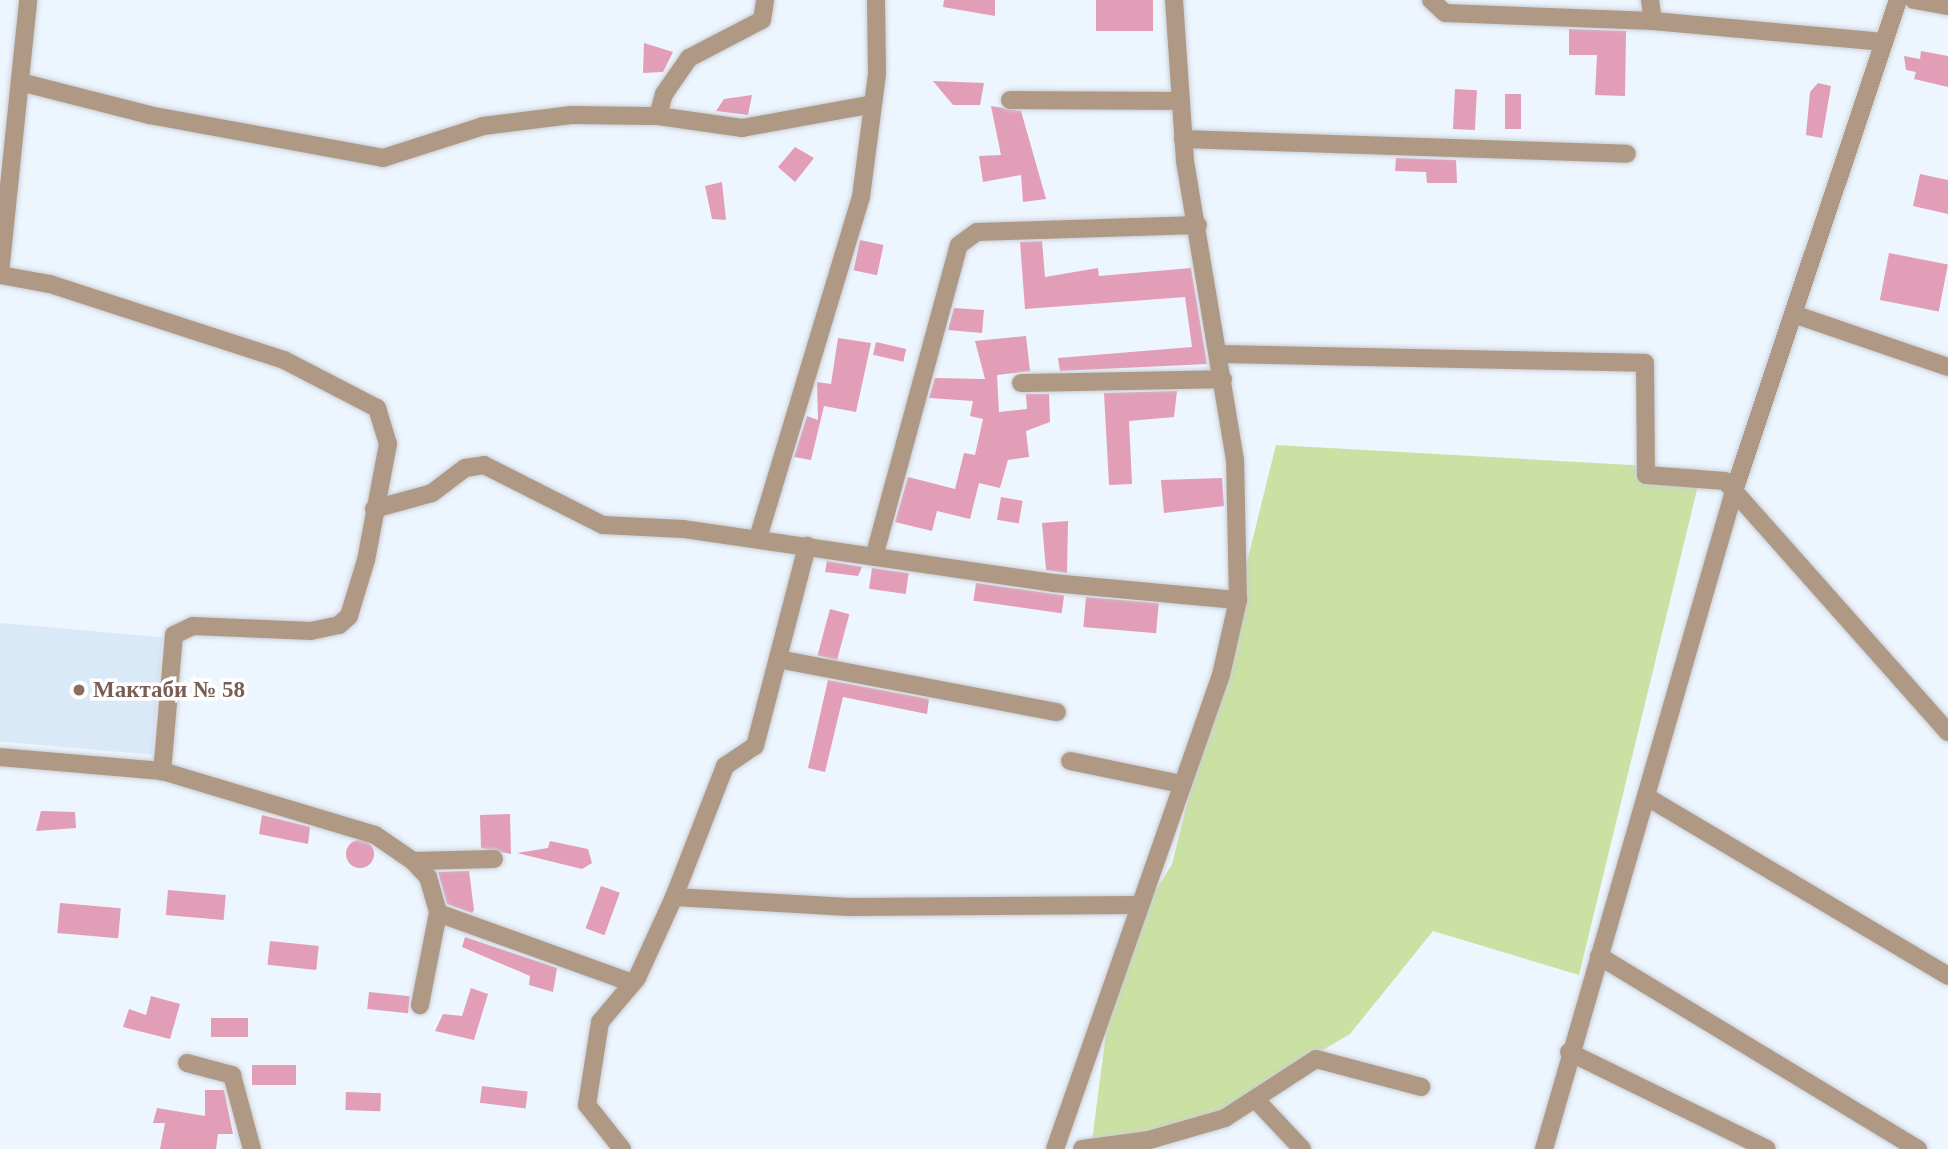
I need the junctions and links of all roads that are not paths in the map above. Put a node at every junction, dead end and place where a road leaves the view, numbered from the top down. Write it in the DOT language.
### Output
graph roads {
  1 [pos="27,0"];
  2 [pos="765,0"];
  3 [pos="876,0"];
  4 [pos="1174,0"];
  5 [pos="1430,0"];
  6 [pos="1650,0"];
  7 [pos="1898,0"];
  8 [pos="1914,0"];
  9 [pos="1948,6"];
  10 [pos="1653,21"];
  11 [pos="1884,43"];
  12 [pos="20,82"];
  13 [pos="1010,100"];
  14 [pos="1178,101"];
  15 [pos="869,105"];
  16 [pos="658,116"];
  17 [pos="1183,139"];
  18 [pos="1627,154"];
  19 [pos="1198,225"];
  20 [pos="0,274"];
  21 [pos="1796,314"];
  22 [pos="1219,354"];
  23 [pos="1948,368"];
  24 [pos="1223,379"];
  25 [pos="1021,383"];
  26 [pos="1734,491"];
  27 [pos="374,509"];
  28 [pos="758,538"];
  29 [pos="807,546"];
  30 [pos="874,557"];
  31 [pos="1238,600"];
  32 [pos="778,659"];
  33 [pos="1057,712"];
  34 [pos="1948,732"];
  35 [pos="0,757"];
  36 [pos="1070,761"];
  37 [pos="162,771"];
  38 [pos="1181,785"];
  39 [pos="1647,797"];
  40 [pos="494,859"];
  41 [pos="413,861"];
  42 [pos="674,897"];
  43 [pos="1137,905"];
  44 [pos="438,913"];
  45 [pos="1598,956"];
  46 [pos="1948,976"];
  47 [pos="632,983"];
  48 [pos="420,1005"];
  49 [pos="1569,1052"];
  50 [pos="187,1063"];
  51 [pos="1421,1087"];
  52 [pos="1257,1101"];
  53 [pos="252,1149"];
  54 [pos="622,1149"];
  55 [pos="1055,1149"];
  56 [pos="1082,1149"];
  57 [pos="1301,1149"];
  58 [pos="1544,1149"];
  59 [pos="1767,1149"];
  60 [pos="1918,1149"];
  1 -- 12 [label="street"];
  2 -- 16 [label="street"];
  3 -- 15 [label="street"];
  4 -- 14 [label="street"];
  5 -- 10 [label="street"];
  6 -- 10 [label="street"];
  7 -- 11 [label="street"];
  8 -- 9 [label="street"];
  10 -- 11 [label="street"];
  11 -- 21 [label="street"];
  12 -- 16 [label="street"];
  12 -- 20 [label="street"];
  13 -- 14 [label="street"];
  14 -- 17 [label="street"];
  15 -- 16 [label="street"];
  15 -- 28 [label="street"];
  17 -- 18 [label="street"];
  17 -- 19 [label="street"];
  19 -- 22 [label="street"];
  19 -- 30 [label="street"];
  20 -- 27 [label="street"];
  21 -- 23 [label="street"];
  21 -- 26 [label="street"];
  22 -- 24 [label="street"];
  22 -- 26 [label="street"];
  24 -- 25 [label="street"];
  24 -- 31 [label="street"];
  26 -- 34 [label="street"];
  26 -- 39 [label="street"];
  27 -- 28 [label="street"];
  27 -- 37 [label="street"];
  28 -- 29 [label="street"];
  29 -- 30 [label="street"];
  29 -- 32 [label="street"];
  30 -- 31 [label="street"];
  31 -- 38 [label="street"];
  32 -- 33 [label="street"];
  32 -- 42 [label="street"];
  35 -- 37 [label="street"];
  36 -- 38 [label="street"];
  37 -- 41 [label="street"];
  38 -- 43 [label="street"];
  39 -- 45 [label="street"];
  39 -- 46 [label="street"];
  40 -- 41 [label="street"];
  41 -- 44 [label="street"];
  42 -- 43 [label="street"];
  42 -- 47 [label="street"];
  43 -- 55 [label="street"];
  44 -- 47 [label="street"];
  44 -- 48 [label="street"];
  45 -- 49 [label="street"];
  45 -- 60 [label="street"];
  47 -- 54 [label="street"];
  49 -- 58 [label="street"];
  49 -- 59 [label="street"];
  50 -- 53 [label="street"];
  51 -- 52 [label="street"];
  52 -- 56 [label="street"];
  52 -- 57 [label="street"];
}
